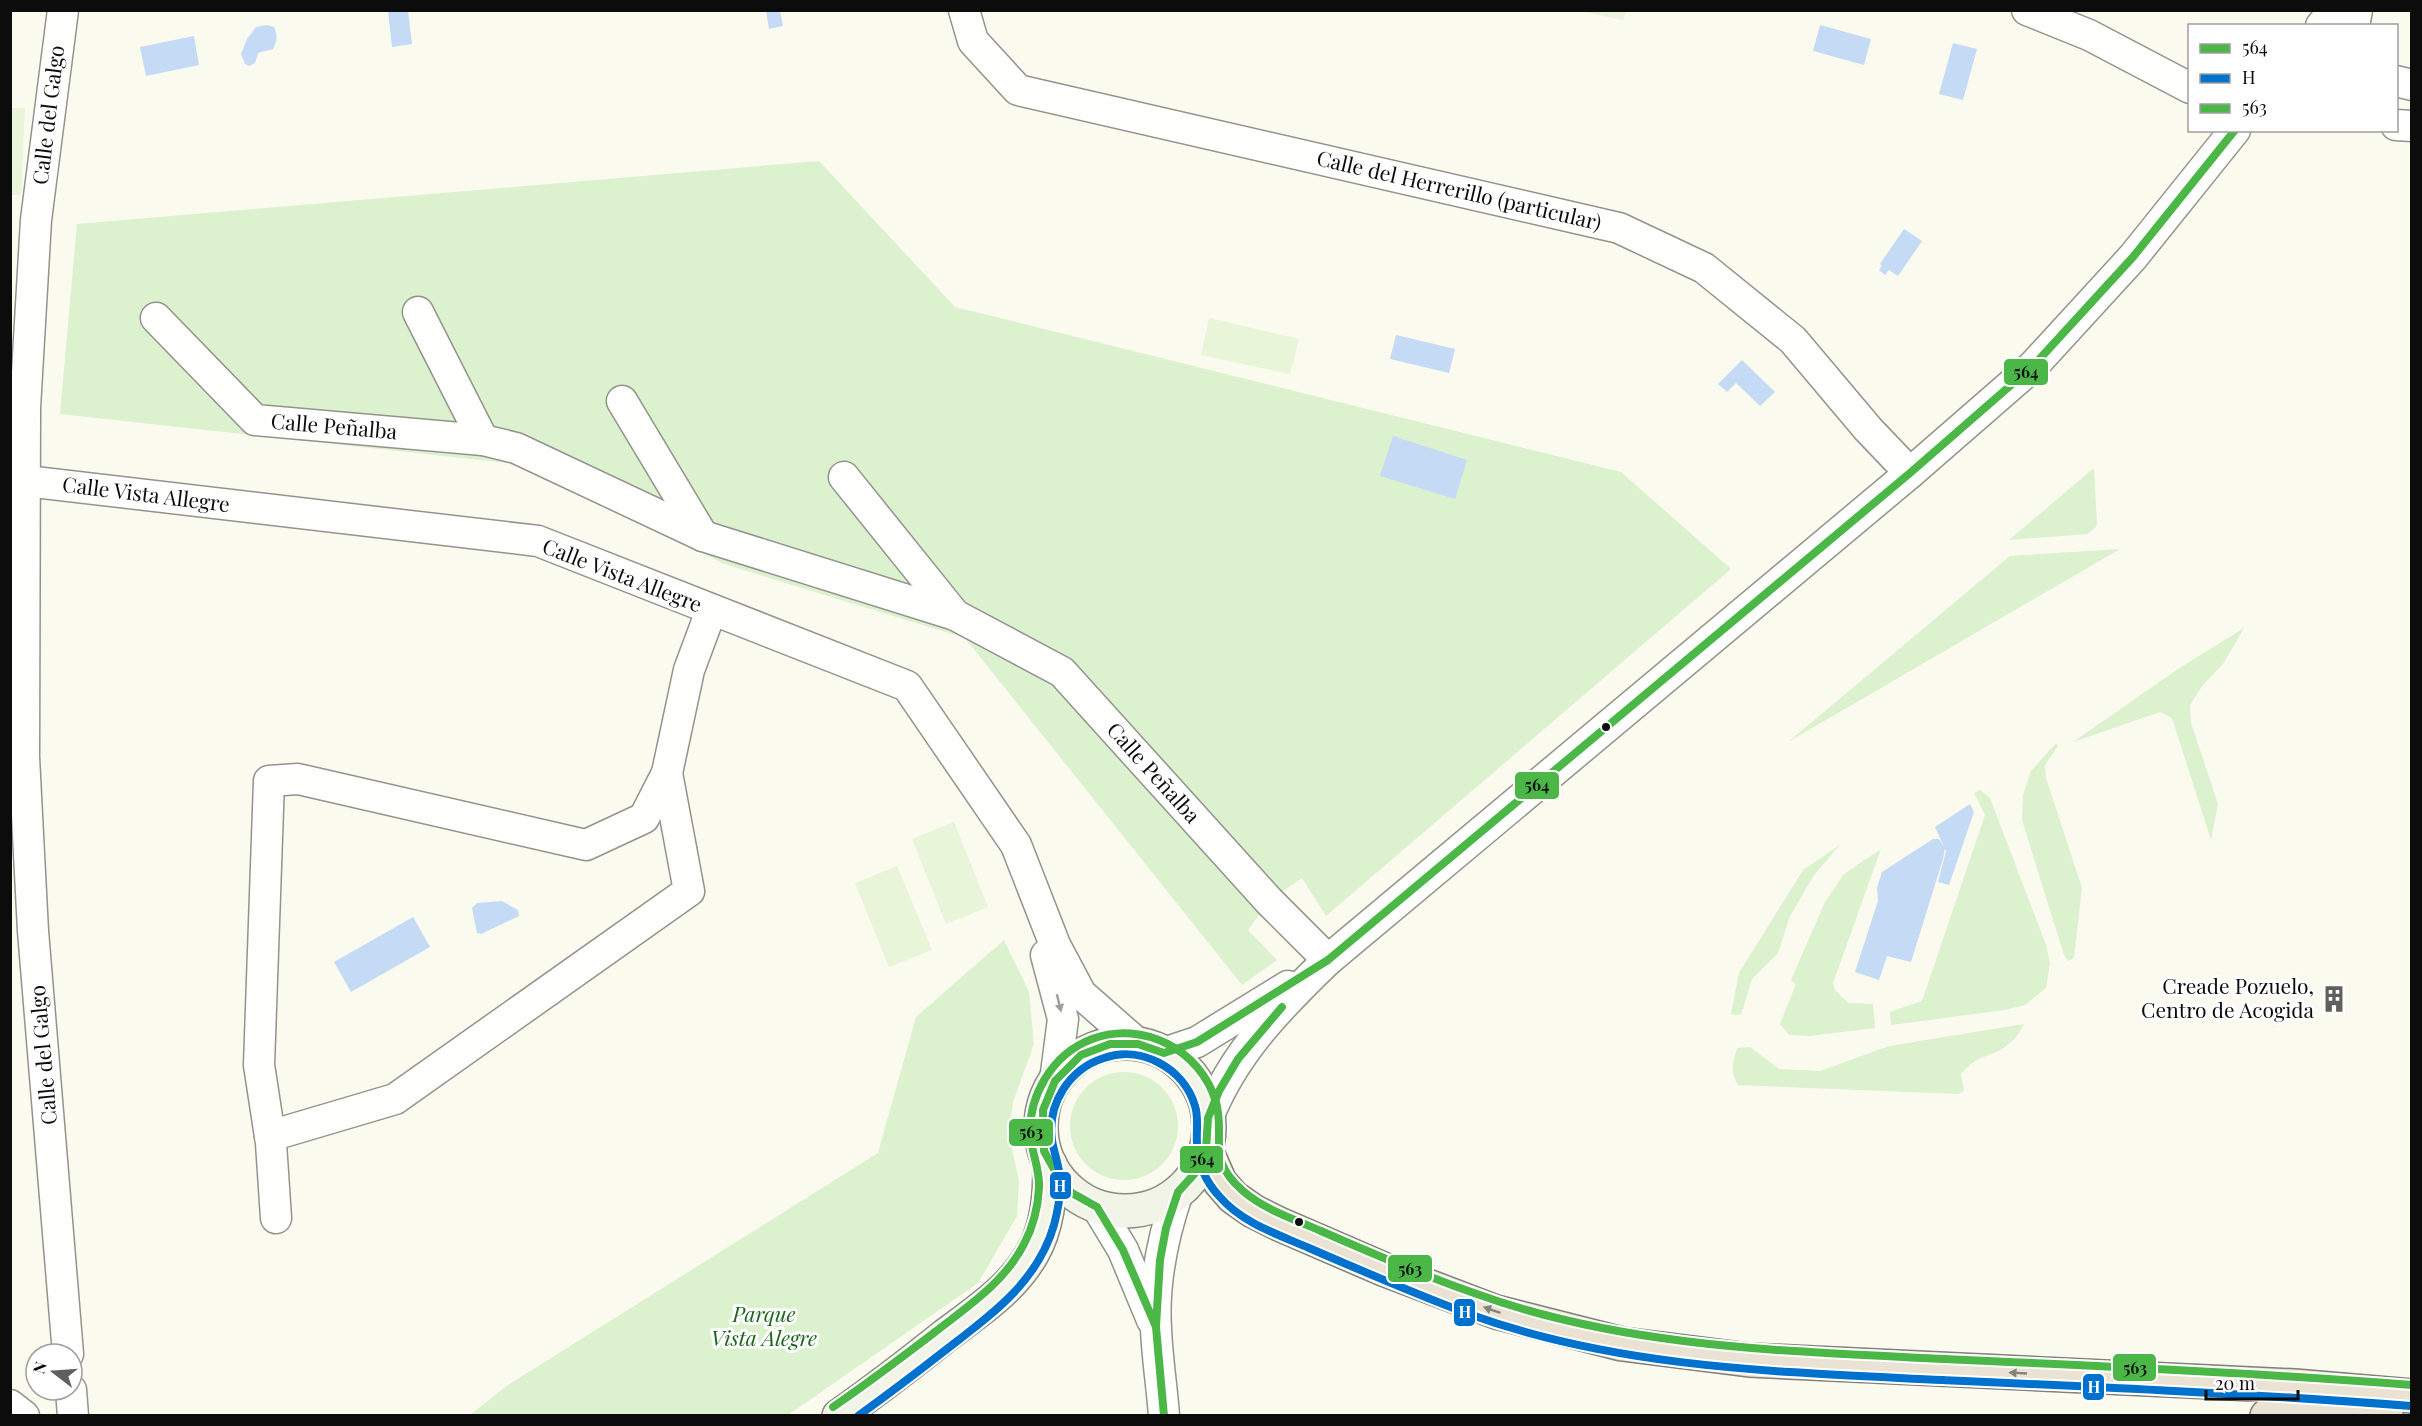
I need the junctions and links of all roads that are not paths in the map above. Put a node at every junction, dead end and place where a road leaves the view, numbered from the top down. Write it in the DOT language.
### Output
graph roads {
  1 [pos="63,10"];
  2 [pos="964,10"];
  3 [pos="2027,10"];
  4 [pos="2334,10"];
  5 [pos="2323,24"];
  6 [pos="2398,81"];
  7 [pos="2188,87"];
  8 [pos="2412,87"];
  9 [pos="2233,132"];
  10 [pos="23,221"];
  11 [pos="418,312"];
  12 [pos="156,318"];
  13 [pos="622,401"];
  14 [pos="483,440"];
  15 [pos="1910,472"];
  16 [pos="844,477"];
  17 [pos="26,481"];
  18 [pos="703,536"];
  19 [pos="711,611"];
  20 [pos="955,615"];
  21 [pos="17,755"];
  22 [pos="667,773"];
  23 [pos="1016,845"];
  24 [pos="1329,960"];
  25 [pos="1151,1048"];
  26 [pos="1055,1082"];
  27 [pos="1207,1134"];
  28 [pos="270,1136"];
  29 [pos="1050,1164"];
  30 [pos="1178,1192"];
  31 [pos="1097,1207"];
  32 [pos="276,1218"];
  33 [pos="1156,1327"];
  34 [pos="67,1342"];
  35 [pos="2412,1396"];
  36 [pos="10,1405"];
  37 [pos="2412,1411"];
  38 [pos="24,1416"];
  39 [pos="839,1416"];
  40 [pos="1164,1416"];
  41 [pos="2267,1416"];
  1 -- 10 [label="street, Calle del Galgo"];
  2 -- 15 [label="street, Calle del Herrerillo (particular)"];
  3 -- 7 [label="street"];
  4 -- 5 [label="street"];
  6 -- 8 [label="street"];
  9 -- 15 [label="street"];
  10 -- 17 [label="street, Calle del Galgo"];
  11 -- 14 [label="street"];
  12 -- 14 [label="street, Calle Peñalba"];
  13 -- 18 [label="street"];
  14 -- 18 [label="street, Calle Peñalba"];
  15 -- 24 [label="street"];
  16 -- 20 [label="street, Calle Peñalba"];
  17 -- 19 [label="street, Calle Vista Allegre"];
  17 -- 21 [label="street, Calle del Galgo"];
  18 -- 20 [label="street, Calle Peñalba"];
  19 -- 22 [label="street"];
  19 -- 23 [label="street, Calle Vista Allegre"];
  20 -- 24 [label="street, Calle Peñalba"];
  21 -- 34 [label="street, Calle del Galgo"];
  22 -- 28 [label="street"];
  22 -- 28 [label="street"];
  23 -- 25 [label="street, Calle Vista Allegre"];
  23 -- 26 [label="street, Calle Vista Allegre, one-way"];
  24 -- 25 [label="street"];
  24 -- 27 [label="street"];
  25 -- 26 [label="main road"];
  25 -- 27 [label="main road"];
  26 -- 29 [label="main road"];
  27 -- 30 [label="main road"];
  35 -- 27 [label="highway, one-way"];
  28 -- 32 [label="street"];
  29 -- 31 [label="main road"];
  29 -- 39 [label="main road"];
  30 -- 31 [label="main road"];
  30 -- 33 [label="street"];
  31 -- 33 [label="street"];
  33 -- 40 [label="street"];
  36 -- 38 [label="street"];
  37 -- 41 [label="highway"];
}
